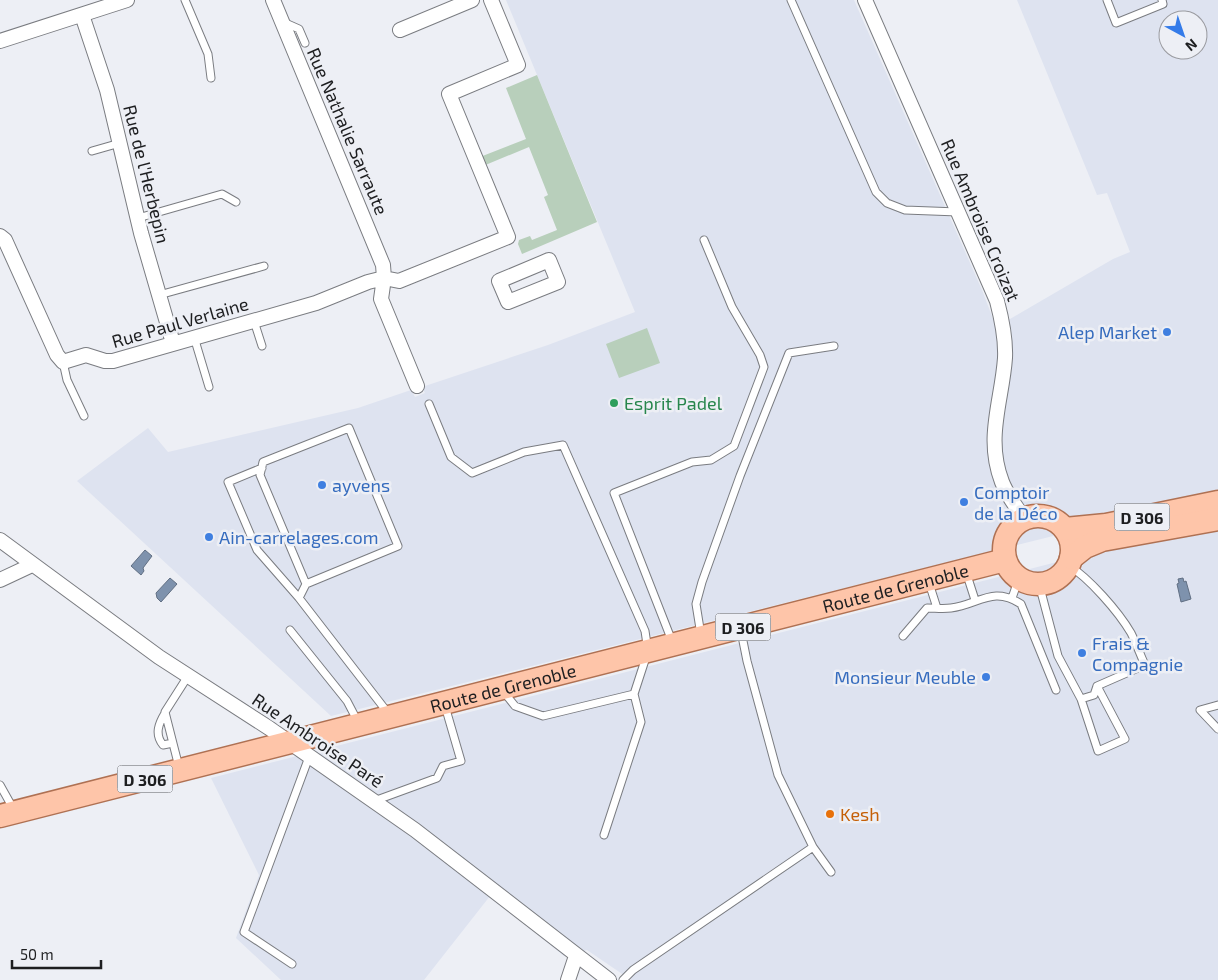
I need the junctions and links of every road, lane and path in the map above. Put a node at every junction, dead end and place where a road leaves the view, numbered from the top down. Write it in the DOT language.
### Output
graph roads {
  1 [pos="127,0"];
  2 [pos="185,0"];
  3 [pos="273,0"];
  4 [pos="472,0"];
  5 [pos="491,0"];
  6 [pos="791,0"];
  7 [pos="865,0"];
  8 [pos="1107,0"];
  9 [pos="1162,0"];
  10 [pos="82,15"];
  11 [pos="281,21"];
  12 [pos="400,30"];
  13 [pos="0,41"];
  14 [pos="305,43"];
  15 [pos="211,78"];
  16 [pos="120,142"];
  17 [pos="92,151"];
  18 [pos="236,202"];
  19 [pos="958,212"];
  20 [pos="138,218"];
  21 [pos="0,236"];
  22 [pos="704,240"];
  23 [pos="264,266"];
  24 [pos="384,278"];
  25 [pos="159,295"];
  26 [pos="254,320"];
  27 [pos="194,337"];
  28 [pos="173,343"];
  29 [pos="262,346"];
  30 [pos="834,346"];
  31 [pos="63,362"];
  32 [pos="417,386"];
  33 [pos="209,387"];
  34 [pos="429,404"];
  35 [pos="84,416"];
  36 [pos="262,468"];
  37 [pos="1218,502"];
  38 [pos="1024,518"];
  39 [pos="1218,519"];
  40 [pos="1065,529"];
  41 [pos="0,540"];
  42 [pos="1005,560"];
  43 [pos="1069,561"];
  44 [pos="32,564"];
  45 [pos="966,571"];
  46 [pos="0,580"];
  47 [pos="928,580"];
  48 [pos="306,584"];
  49 [pos="1024,586"];
  50 [pos="299,598"];
  51 [pos="975,600"];
  52 [pos="937,608"];
  53 [pos="740,628"];
  54 [pos="290,630"];
  55 [pos="903,636"];
  56 [pos="702,638"];
  57 [pos="674,645"];
  58 [pos="648,651"];
  59 [pos="188,676"];
  60 [pos="1097,686"];
  61 [pos="502,689"];
  62 [pos="1056,690"];
  63 [pos="634,694"];
  64 [pos="1081,699"];
  65 [pos="444,704"];
  66 [pos="1218,705"];
  67 [pos="165,712"];
  68 [pos="392,717"];
  69 [pos="359,725"];
  70 [pos="1218,730"];
  71 [pos="289,742"];
  72 [pos="168,744"];
  73 [pos="309,757"];
  74 [pos="179,770"];
  75 [pos="0,785"];
  76 [pos="374,801"];
  77 [pos="8,814"];
  78 [pos="604,835"];
  79 [pos="813,847"];
  80 [pos="831,872"];
  81 [pos="576,956"];
  82 [pos="292,964"];
  83 [pos="568,980"];
  84 [pos="609,980"];
  85 [pos="623,980"];
  1 -- 10 [label="street"];
  2 -- 15 [label="lane"];
  3 -- 11 [label="street, Rue Nathalie Sarraute"];
  4 -- 12 [label="street"];
  5 -- 24 [label="street, Rue Paul Verlaine"];
  6 -- 19 [label="lane"];
  7 -- 19 [label="street, Rue Ambroise Croizat"];
  8 -- 9 [label="lane"];
  10 -- 13 [label="street"];
  10 -- 16 [label="street, Rue de l'Herbepin"];
  11 -- 14 [label="lane"];
  11 -- 24 [label="street, Rue Nathalie Sarraute"];
  16 -- 17 [label="lane"];
  16 -- 20 [label="street, Rue de l'Herbepin"];
  18 -- 20 [label="lane"];
  19 -- 38 [label="street, Rue Ambroise Croizat"];
  20 -- 25 [label="street, Rue de l'Herbepin"];
  21 -- 31 [label="street"];
  22 -- 57 [label="lane"];
  23 -- 25 [label="lane"];
  24 -- 26 [label="street, Rue Paul Verlaine"];
  24 -- 32 [label="street"];
  25 -- 28 [label="street, Rue de l'Herbepin"];
  26 -- 27 [label="street, Rue Paul Verlaine"];
  26 -- 29 [label="lane"];
  27 -- 28 [label="street, Rue Paul Verlaine"];
  27 -- 33 [label="lane"];
  28 -- 31 [label="street, Rue Paul Verlaine"];
  30 -- 56 [label="lane"];
  31 -- 35 [label="lane"];
  34 -- 58 [label="lane"];
  36 -- 48 [label="lane"];
  36 -- 48 [label="lane"];
  36 -- 50 [label="lane"];
  37 -- 40 [label="main road, D 306"];
  38 -- 40 [label="main road"];
  38 -- 42 [label="main road"];
  39 -- 43 [label="main road, D 306"];
  40 -- 43 [label="main road"];
  41 -- 44 [label="street, Rue Ambroise Paré"];
  42 -- 45 [label="main road, Route de Grenoble / D 306"];
  42 -- 49 [label="main road"];
  43 -- 49 [label="main road"];
  43 -- 60 [label="lane"];
  44 -- 46 [label="street"];
  44 -- 59 [label="street, Rue Ambroise Paré"];
  45 -- 47 [label="main road, Route de Grenoble / D 306"];
  45 -- 51 [label="lane"];
  47 -- 52 [label="lane"];
  47 -- 53 [label="main road, Route de Grenoble / D 306"];
  48 -- 50 [label="lane"];
  49 -- 51 [label="lane"];
  49 -- 62 [label="lane"];
  49 -- 64 [label="lane"];
  50 -- 68 [label="lane"];
  51 -- 52 [label="lane"];
  52 -- 55 [label="lane"];
  53 -- 56 [label="main road, Route de Grenoble / D 306"];
  53 -- 79 [label="lane"];
  54 -- 69 [label="lane"];
  56 -- 57 [label="main road, Route de Grenoble / D 306"];
  57 -- 58 [label="main road, Route de Grenoble / D 306"];
  58 -- 61 [label="main road, Route de Grenoble / D 306"];
  58 -- 63 [label="lane"];
  59 -- 67 [label="lane"];
  59 -- 71 [label="street, Rue Ambroise Paré"];
  60 -- 64 [label="lane"];
  60 -- 64 [label="lane"];
  61 -- 63 [label="lane"];
  61 -- 65 [label="main road, Route de Grenoble / D 306"];
  63 -- 78 [label="lane"];
  65 -- 68 [label="main road, Route de Grenoble / D 306"];
  65 -- 76 [label="lane"];
  66 -- 70 [label="lane"];
  67 -- 72 [label="lane"];
  67 -- 74 [label="lane"];
  68 -- 69 [label="main road, Route de Grenoble / D 306"];
  69 -- 71 [label="main road, Route de Grenoble / D 306"];
  71 -- 73 [label="street, Rue Ambroise Paré"];
  71 -- 74 [label="main road, Route de Grenoble / D 306"];
  73 -- 76 [label="street, Rue Ambroise Paré"];
  73 -- 82 [label="lane"];
  74 -- 77 [label="main road, Route de Grenoble / D 306"];
  75 -- 77 [label="lane"];
  76 -- 81 [label="street, Rue Ambroise Paré"];
  79 -- 80 [label="lane"];
  79 -- 85 [label="lane"];
  81 -- 83 [label="street"];
  81 -- 84 [label="street, Rue Ambroise Paré"];
}
